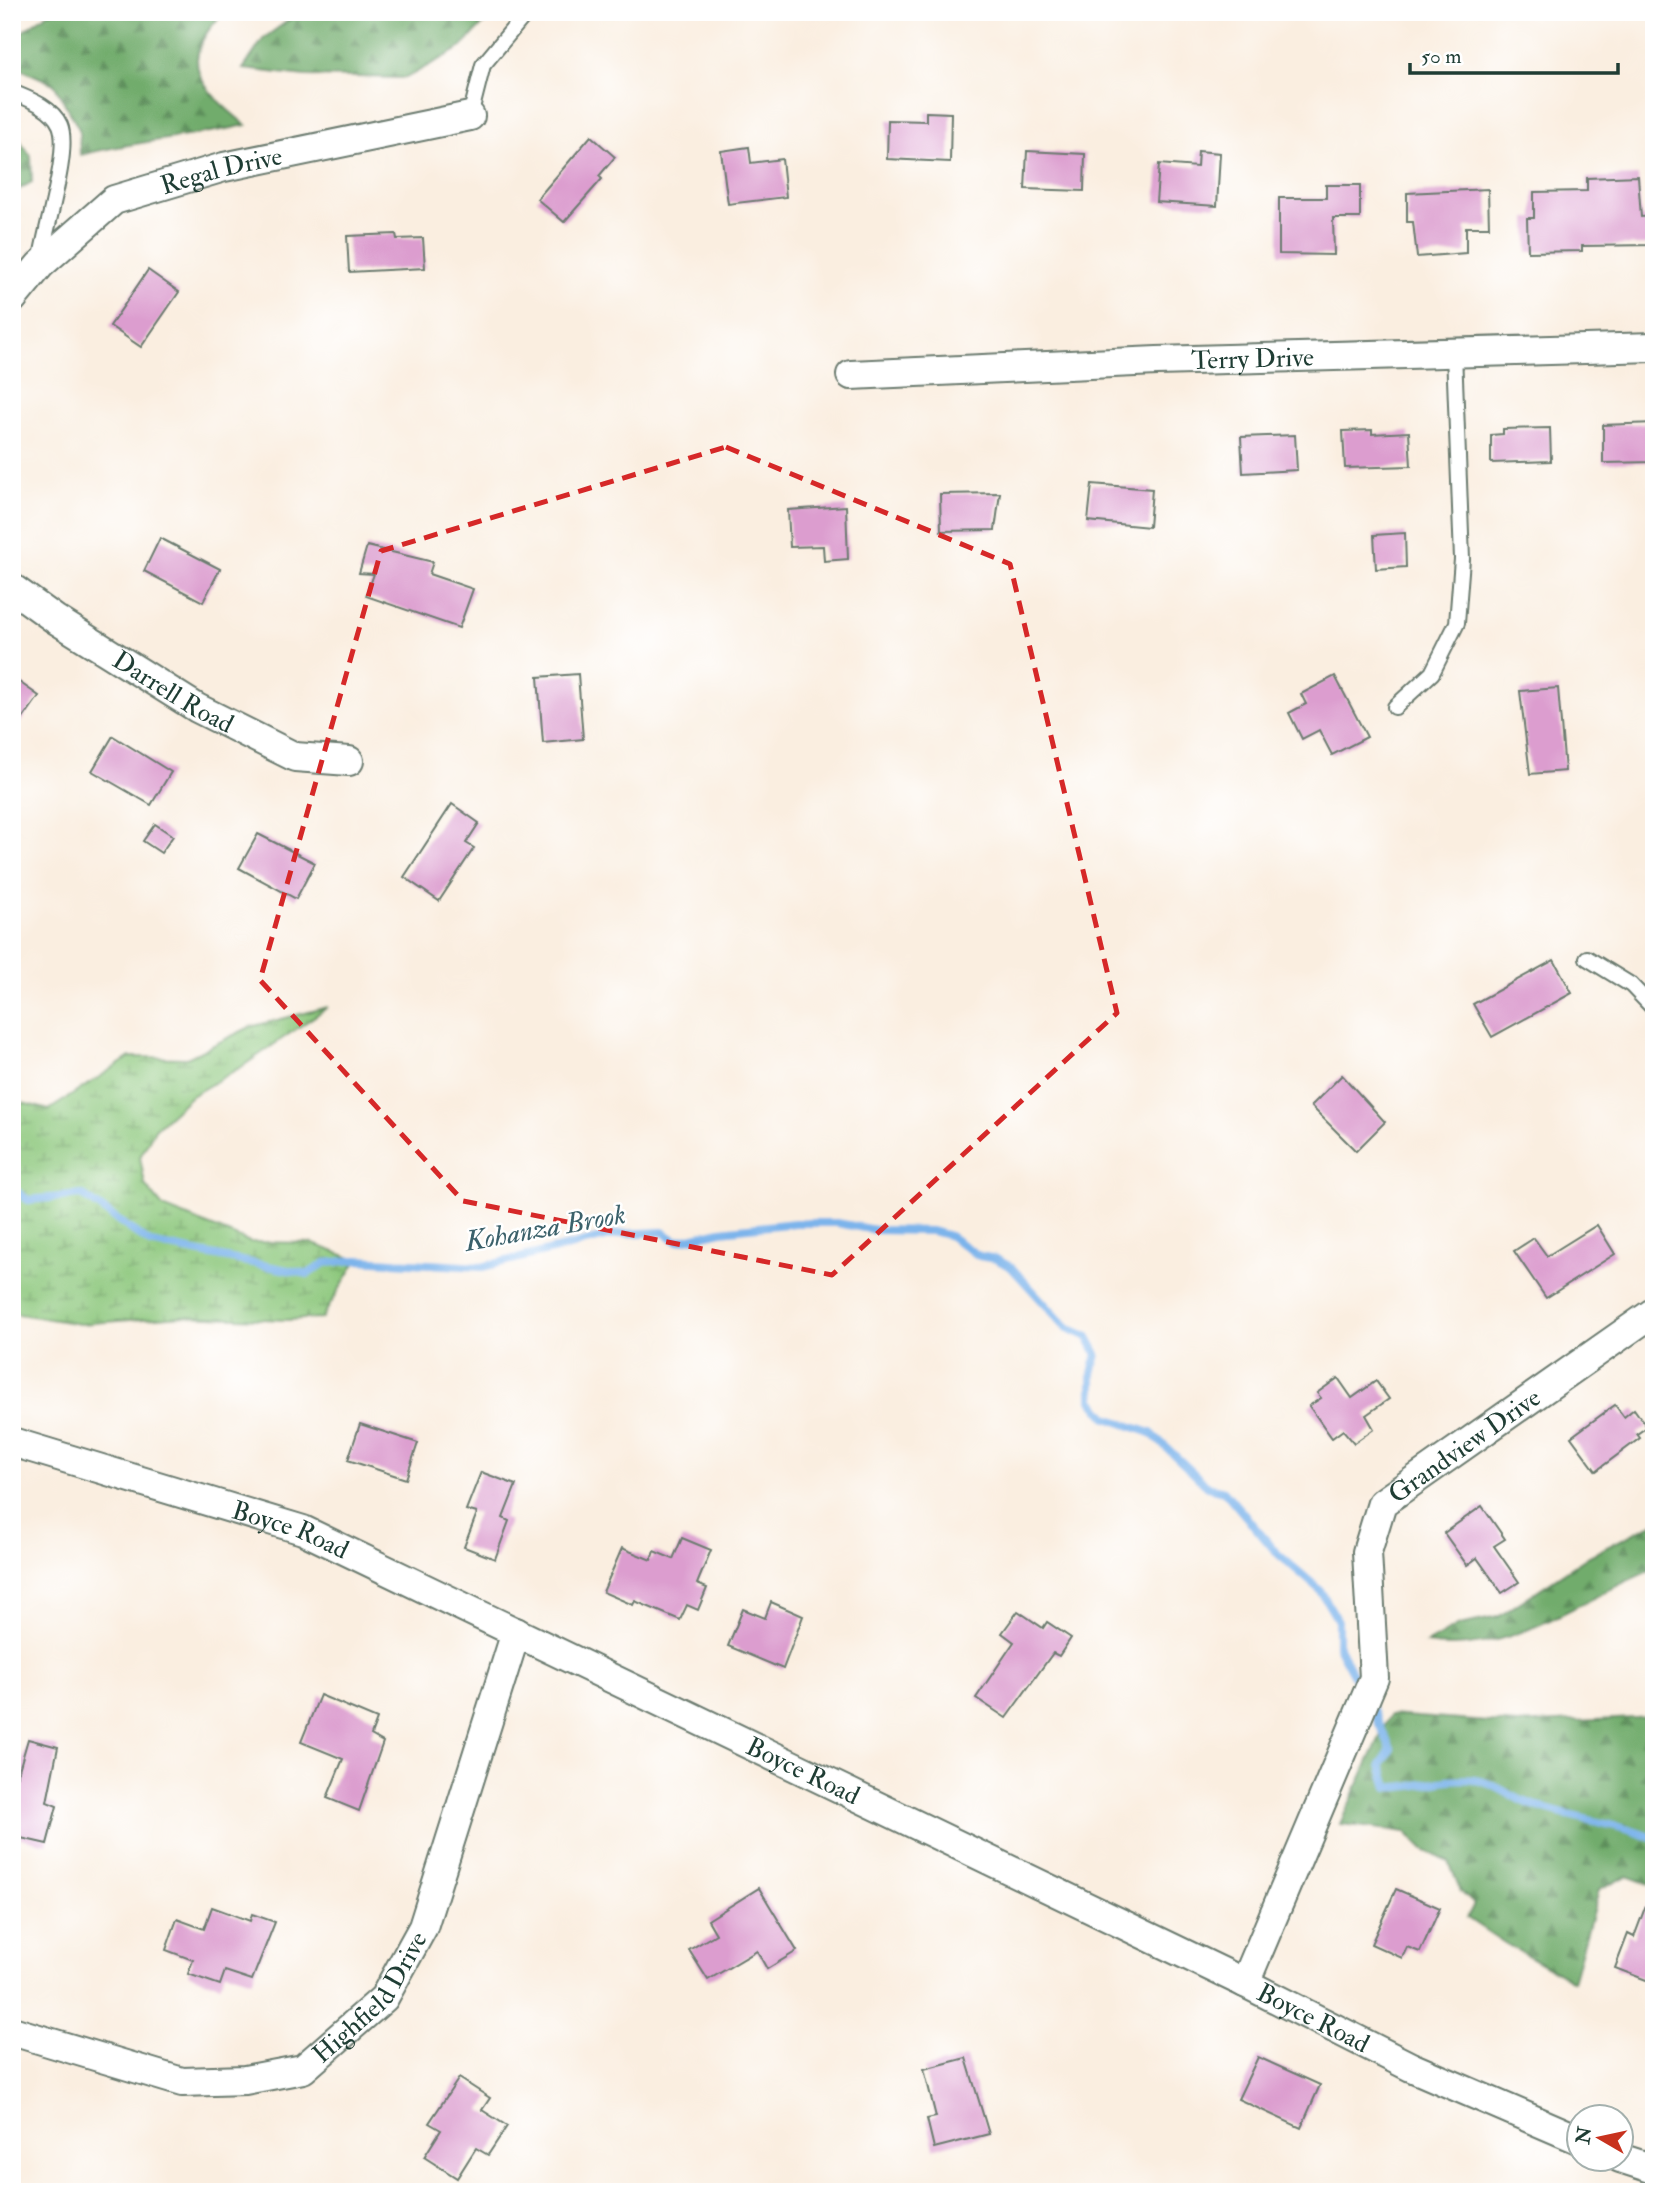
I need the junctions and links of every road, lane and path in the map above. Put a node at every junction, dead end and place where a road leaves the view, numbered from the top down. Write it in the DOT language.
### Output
graph roads {
  1 [pos="527,12"];
  2 [pos="12,92"];
  3 [pos="470,116"];
  4 [pos="40,265"];
  5 [pos="12,299"];
  6 [pos="1654,347"];
  7 [pos="1454,353"];
  8 [pos="851,375"];
  9 [pos="12,588"];
  10 [pos="1395,706"];
  11 [pos="349,761"];
  12 [pos="1587,958"];
  13 [pos="1654,1009"];
  14 [pos="1654,1312"];
  15 [pos="12,1442"];
  16 [pos="516,1632"];
  17 [pos="1245,1983"];
  18 [pos="12,2031"];
  19 [pos="1564,2134"];
  20 [pos="1634,2163"];
  21 [pos="1654,2169"];
  1 -- 3 [label="lane"];
  2 -- 4 [label="lane"];
  3 -- 4 [label="street, Regal Drive"];
  4 -- 5 [label="street, Regal Drive"];
  6 -- 7 [label="street, Terry Drive"];
  7 -- 8 [label="street, Terry Drive"];
  7 -- 10 [label="lane"];
  9 -- 11 [label="street, Darrell Road"];
  12 -- 13 [label="lane"];
  14 -- 17 [label="street, Grandview Drive"];
  15 -- 16 [label="street, Boyce Road"];
  16 -- 17 [label="street, Boyce Road"];
  16 -- 18 [label="street, Highfield Drive"];
  17 -- 19 [label="street, Boyce Road"];
  20 -- 21 [label="street"];
}
